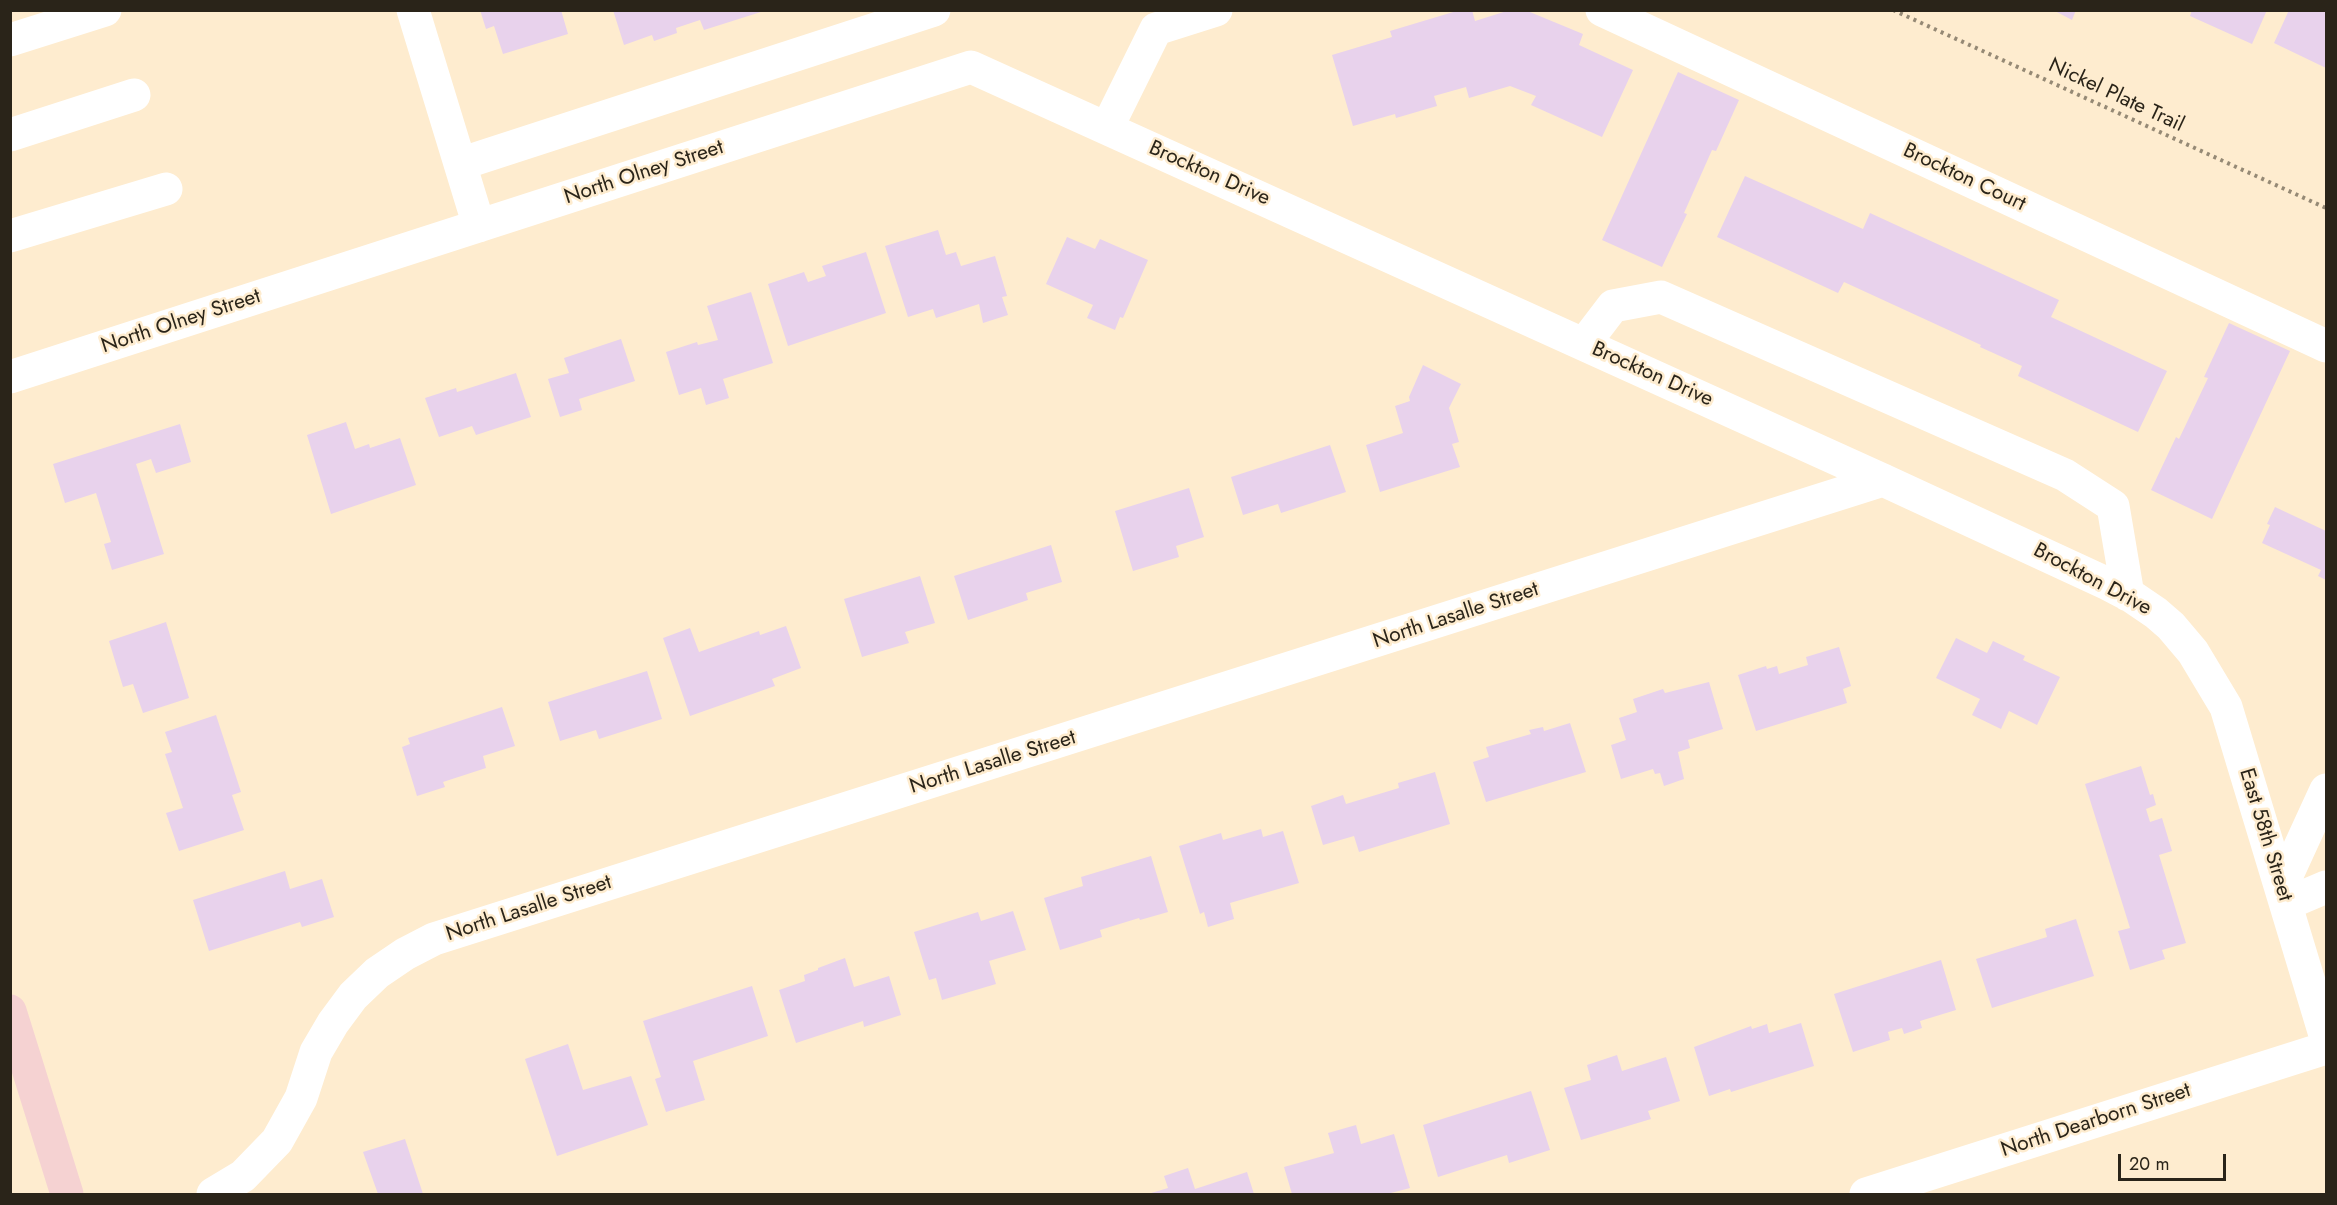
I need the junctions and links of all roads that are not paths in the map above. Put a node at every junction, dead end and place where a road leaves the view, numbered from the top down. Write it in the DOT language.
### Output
graph roads {
  1 [pos="105,10"];
  2 [pos="413,10"];
  3 [pos="934,10"];
  4 [pos="1216,10"];
  5 [pos="1602,10"];
  6 [pos="10,40"];
  7 [pos="134,95"];
  8 [pos="1107,128"];
  9 [pos="10,135"];
  10 [pos="460,164"];
  11 [pos="166,189"];
  12 [pos="479,226"];
  13 [pos="10,236"];
  14 [pos="1584,344"];
  15 [pos="2326,346"];
  16 [pos="11,376"];
  17 [pos="1883,480"];
  18 [pos="2128,595"];
  19 [pos="2184,641"];
  20 [pos="2326,790"];
  21 [pos="2326,887"];
  22 [pos="2284,896"];
  23 [pos="10,1011"];
  24 [pos="2326,1038"];
  25 [pos="2326,1048"];
  26 [pos="67,1194"];
  27 [pos="213,1194"];
  28 [pos="1866,1194"];
  1 -- 6 [label="street"];
  2 -- 10 [label="street"];
  3 -- 10 [label="street"];
  4 -- 8 [label="street"];
  5 -- 15 [label="street, Brockton Court"];
  7 -- 9 [label="street"];
  8 -- 12 [label="street, North Olney Street"];
  8 -- 14 [label="street, Brockton Drive"];
  10 -- 12 [label="street"];
  11 -- 13 [label="street"];
  12 -- 16 [label="street, North Olney Street"];
  14 -- 17 [label="street, Brockton Drive"];
  14 -- 18 [label="street"];
  17 -- 18 [label="street, Brockton Drive"];
  17 -- 27 [label="street, North Lasalle Street"];
  18 -- 19 [label="street, Brockton Drive"];
  19 -- 22 [label="street, East 58th Street"];
  20 -- 22 [label="street"];
  21 -- 22 [label="street"];
  22 -- 24 [label="street, East 58th Street"];
  23 -- 26 [label="main road"];
  25 -- 28 [label="street, North Dearborn Street"];
}
